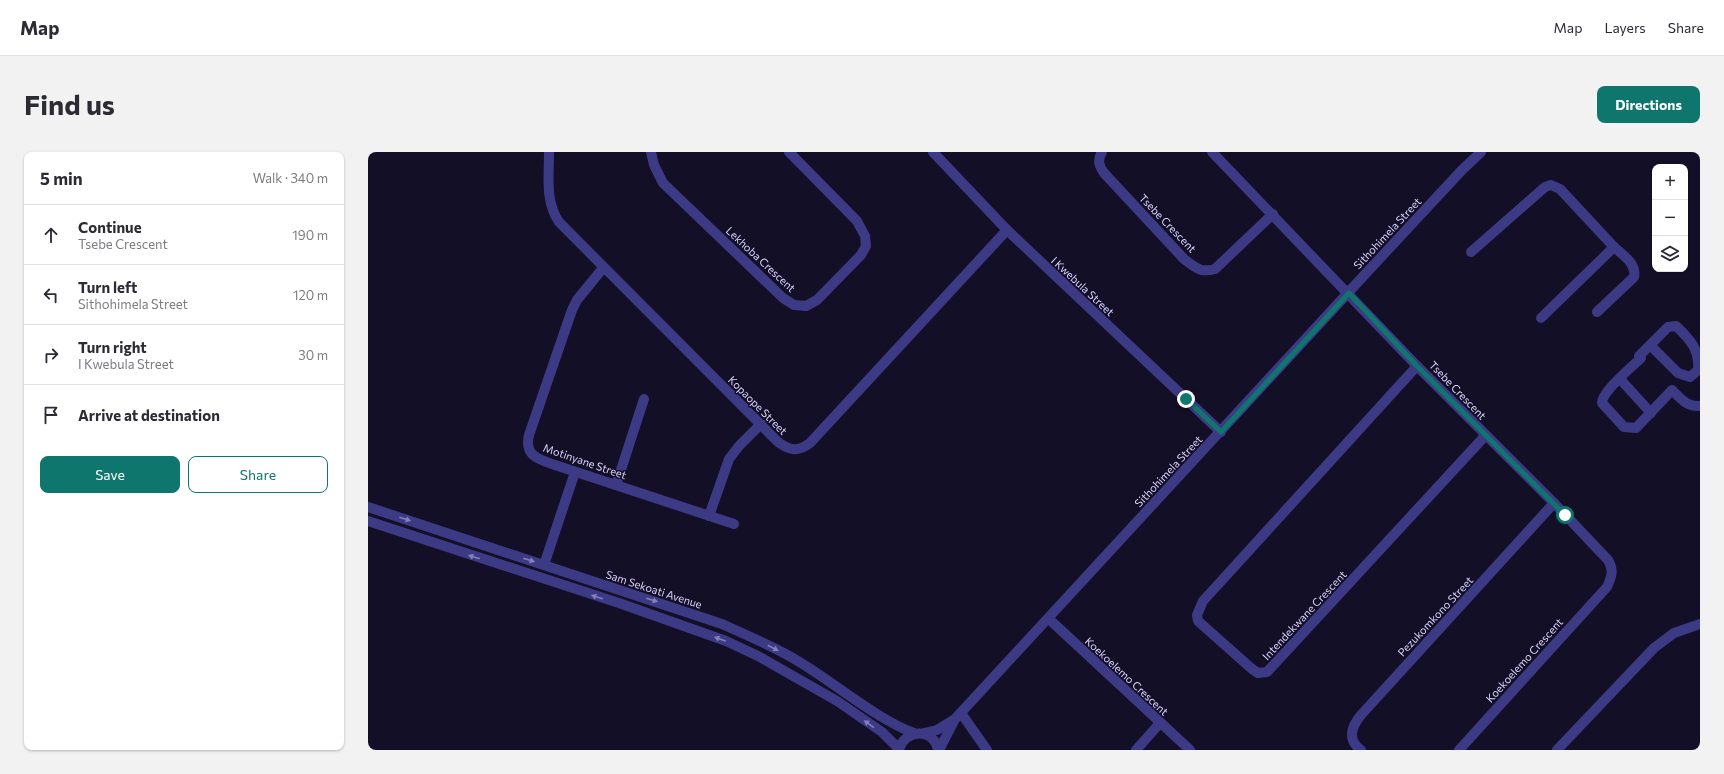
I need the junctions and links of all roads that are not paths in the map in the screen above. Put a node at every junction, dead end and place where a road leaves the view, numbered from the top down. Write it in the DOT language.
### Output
graph roads {
  1 [pos="549,152"];
  2 [pos="652,152"];
  3 [pos="789,152"];
  4 [pos="933,152"];
  5 [pos="1102,152"];
  6 [pos="1212,152"];
  7 [pos="1481,152"];
  8 [pos="1273,214"];
  9 [pos="1007,230"];
  10 [pos="1614,247"];
  11 [pos="1471,252"];
  12 [pos="603,268"];
  13 [pos="1349,293"];
  14 [pos="1597,312"];
  15 [pos="1541,318"];
  16 [pos="1650,345"];
  17 [pos="1417,366"];
  18 [pos="1620,379"];
  19 [pos="644,399"];
  20 [pos="1700,406"];
  21 [pos="1651,413"];
  22 [pos="761,424"];
  23 [pos="1221,432"];
  24 [pos="1485,436"];
  25 [pos="576,472"];
  26 [pos="616,485"];
  27 [pos="1554,503"];
  28 [pos="368,507"];
  29 [pos="709,516"];
  30 [pos="368,521"];
  31 [pos="734,524"];
  32 [pos="544,565"];
  33 [pos="1607,587"];
  34 [pos="1049,619"];
  35 [pos="1699,625"];
  36 [pos="958,716"];
  37 [pos="1160,723"];
  38 [pos="919,733"];
  39 [pos="898,750"];
  40 [pos="939,750"];
  41 [pos="987,750"];
  42 [pos="1136,750"];
  43 [pos="1190,750"];
  44 [pos="1361,750"];
  45 [pos="1459,750"];
  46 [pos="1557,750"];
  1 -- 12 [label="street, Kopaope Street"];
  2 -- 3 [label="street, Lekhoba Crescent"];
  4 -- 9 [label="street, I Kwebula Street"];
  5 -- 8 [label="street, Tsebe Crescent"];
  6 -- 8 [label="street, Tsebe Crescent"];
  7 -- 13 [label="street, Sithohimela Street"];
  8 -- 13 [label="street, Tsebe Crescent"];
  9 -- 22 [label="street, Kopaope Street"];
  9 -- 23 [label="street, I Kwebula Street"];
  10 -- 11 [label="street"];
  10 -- 14 [label="street"];
  10 -- 15 [label="street"];
  12 -- 22 [label="street, Kopaope Street"];
  12 -- 25 [label="street, Motinyane Street"];
  13 -- 17 [label="street, Tsebe Crescent"];
  13 -- 23 [label="street, Sithohimela Street"];
  16 -- 16 [label="street"];
  16 -- 18 [label="street"];
  17 -- 24 [label="street, Tsebe Crescent"];
  17 -- 24 [label="street, Intendekwane Crescent"];
  18 -- 21 [label="street"];
  18 -- 21 [label="street"];
  19 -- 26 [label="street"];
  20 -- 21 [label="street"];
  22 -- 29 [label="street"];
  23 -- 34 [label="street, Sithohimela Street"];
  24 -- 27 [label="street, Tsebe Crescent"];
  25 -- 26 [label="street, Motinyane Street"];
  25 -- 32 [label="street"];
  26 -- 29 [label="street, Motinyane Street"];
  27 -- 33 [label="street, Tsebe Crescent"];
  27 -- 44 [label="street, Pezukomkono Street"];
  28 -- 32 [label="street, Sam Sekoati Avenue, one-way"];
  29 -- 31 [label="street, Motinyane Street"];
  39 -- 30 [label="street, one-way"];
  32 -- 38 [label="street, Sam Sekoati Avenue, one-way"];
  33 -- 45 [label="street, Koekoelemo Crescent"];
  34 -- 36 [label="street, Sithohimela Street"];
  34 -- 37 [label="street, Koekoelemo Crescent"];
  35 -- 46 [label="street"];
  36 -- 38 [label="street, Sithohimela Street"];
  36 -- 40 [label="street, Sithohimela Street"];
  36 -- 41 [label="street"];
  37 -- 42 [label="street"];
  37 -- 43 [label="street, Koekoelemo Crescent"];
  38 -- 39 [label="street"];
  38 -- 40 [label="street"];
}
